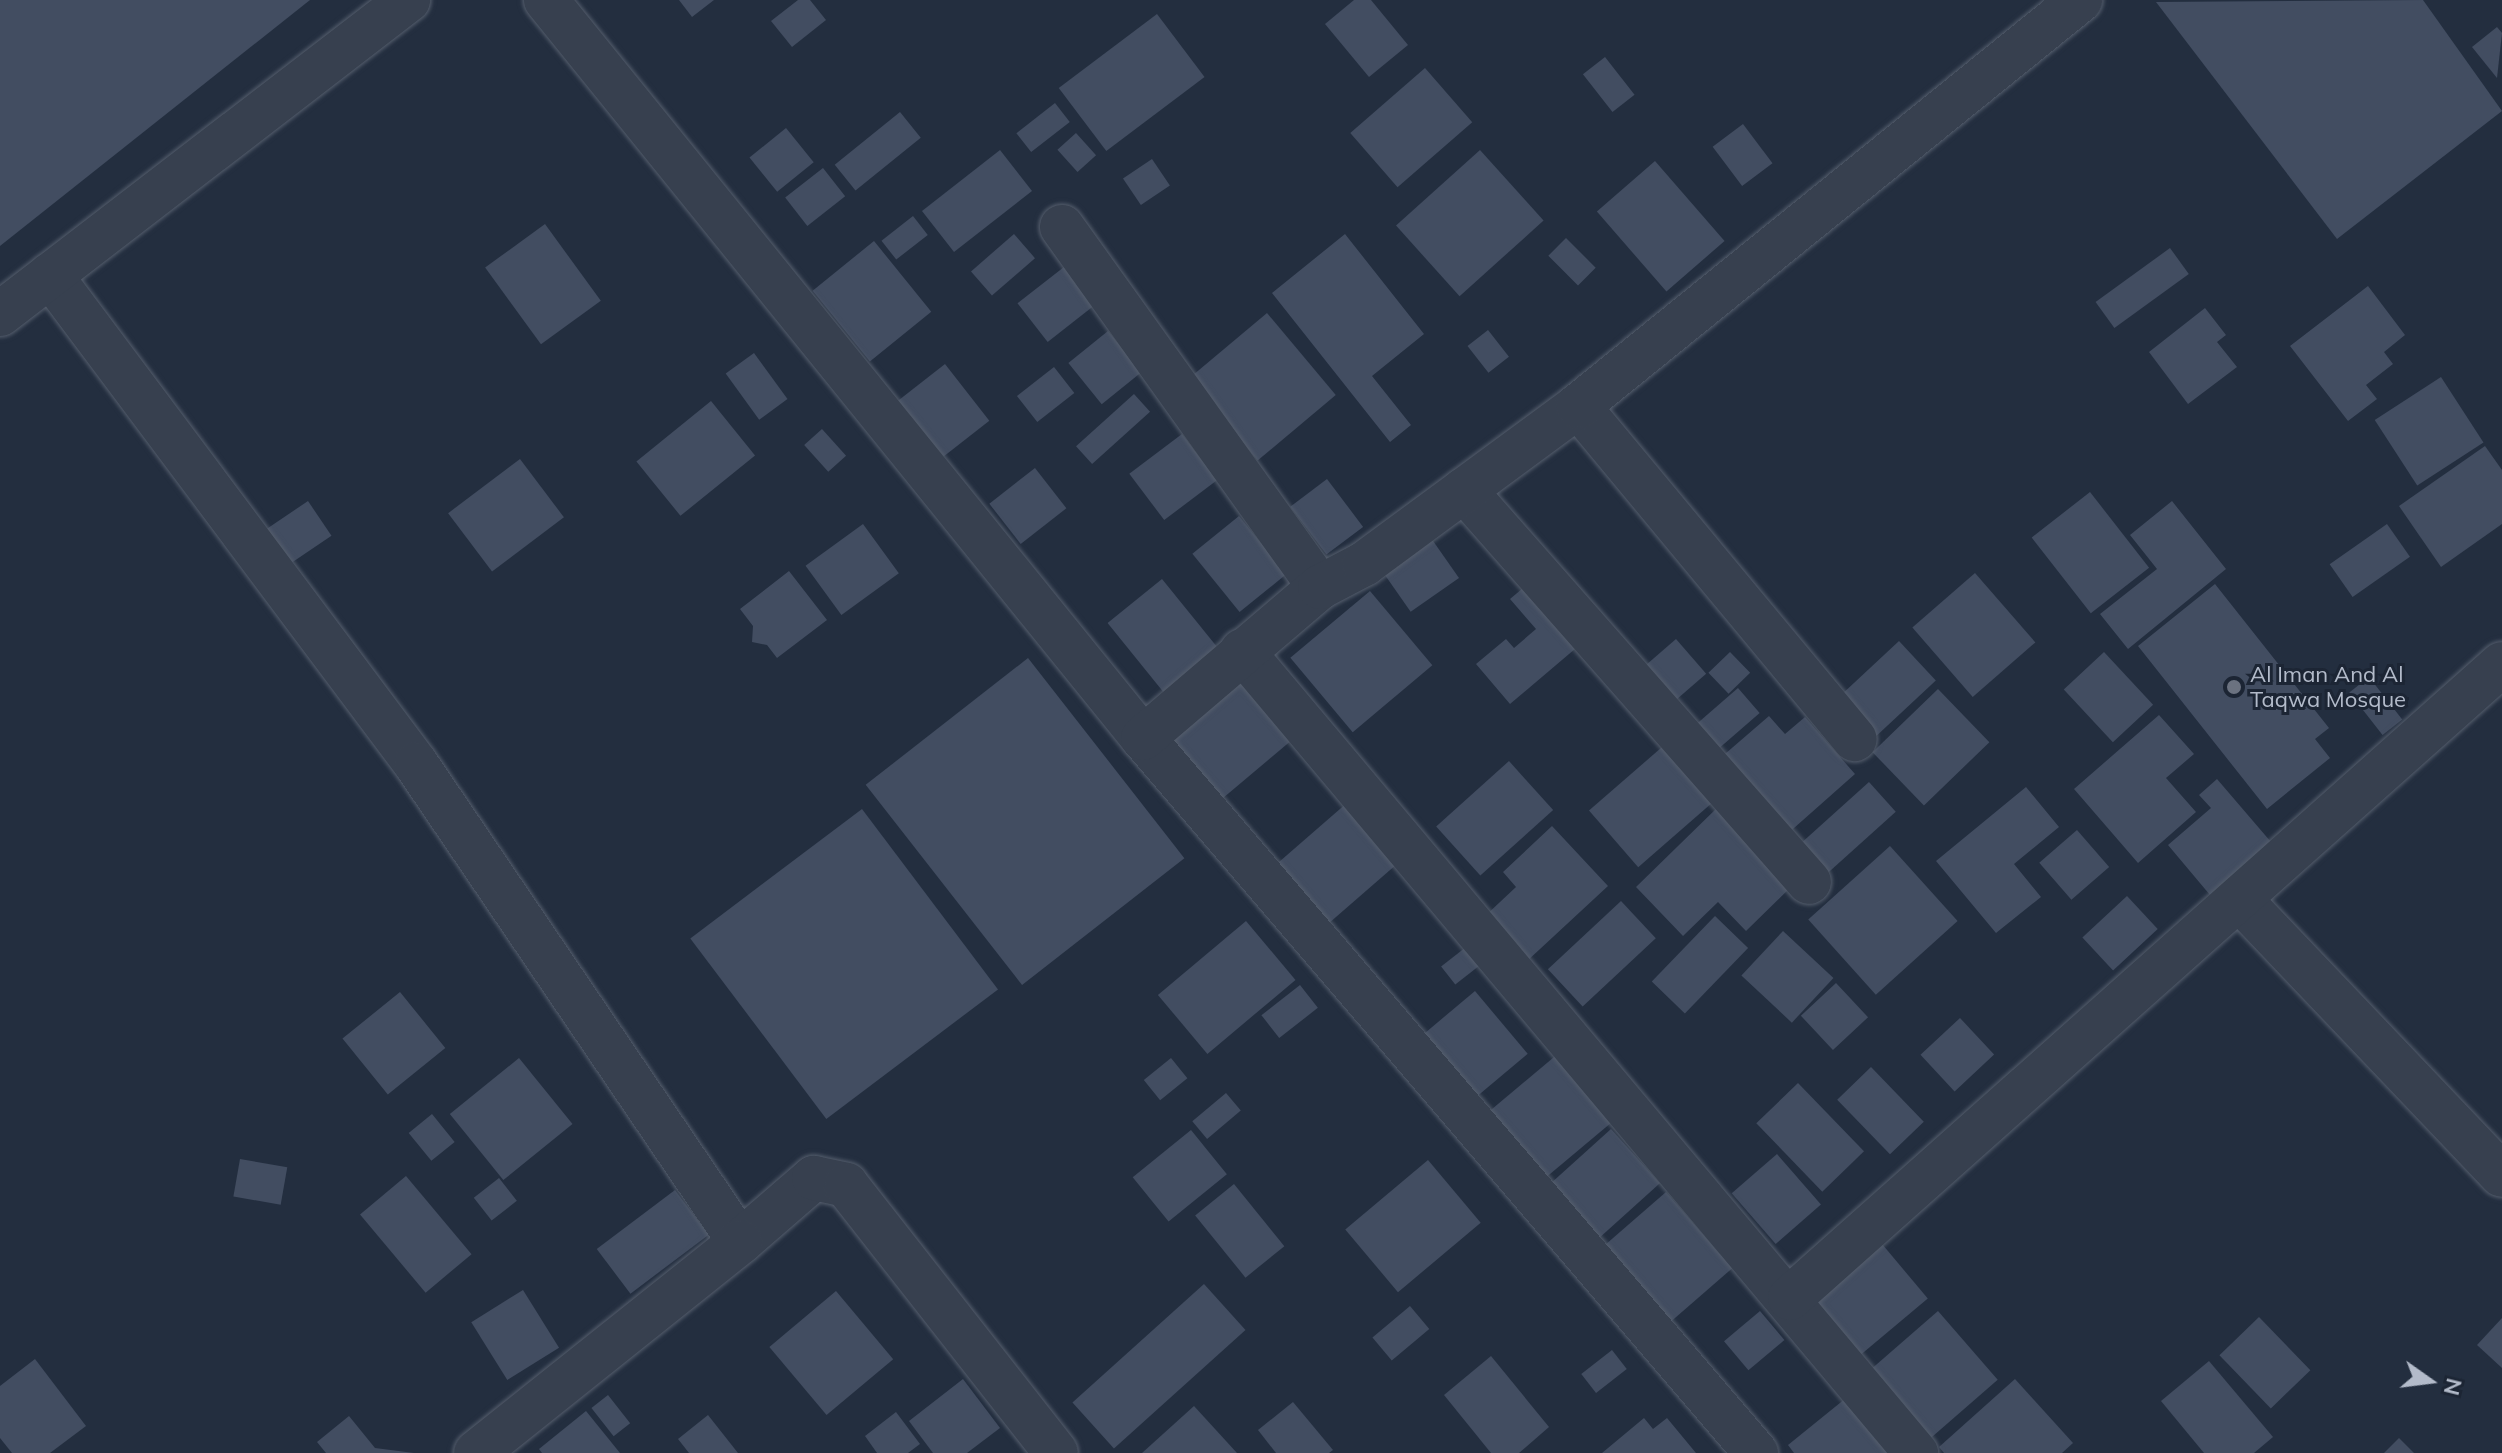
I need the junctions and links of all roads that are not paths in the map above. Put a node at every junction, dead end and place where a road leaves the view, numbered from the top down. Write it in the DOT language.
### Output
graph roads {
  1 [pos="408,0"];
  2 [pos="546,0"];
  3 [pos="2080,0"];
  4 [pos="1062,227"];
  5 [pos="50,275"];
  6 [pos="0,314"];
  7 [pos="1578,406"];
  8 [pos="1464,490"];
  9 [pos="1320,587"];
  10 [pos="1242,651"];
  11 [pos="2502,664"];
  12 [pos="1143,738"];
  13 [pos="1854,739"];
  14 [pos="1809,882"];
  15 [pos="2241,901"];
  16 [pos="2502,1175"];
  17 [pos="740,1242"];
  18 [pos="1790,1298"];
  19 [pos="476,1453"];
  20 [pos="1056,1453"];
  21 [pos="1756,1453"];
  22 [pos="1916,1453"];
  1 -- 5 [label="street"];
  2 -- 12 [label="street"];
  3 -- 7 [label="street"];
  4 -- 9 [label="street"];
  5 -- 6 [label="street"];
  5 -- 17 [label="street"];
  7 -- 8 [label="street"];
  7 -- 13 [label="street"];
  8 -- 9 [label="street"];
  8 -- 14 [label="street"];
  9 -- 10 [label="street"];
  10 -- 12 [label="street"];
  10 -- 18 [label="street"];
  11 -- 15 [label="street"];
  12 -- 21 [label="street"];
  15 -- 16 [label="street"];
  15 -- 18 [label="street"];
  17 -- 19 [label="street"];
  17 -- 20 [label="street"];
  18 -- 22 [label="street"];
}
